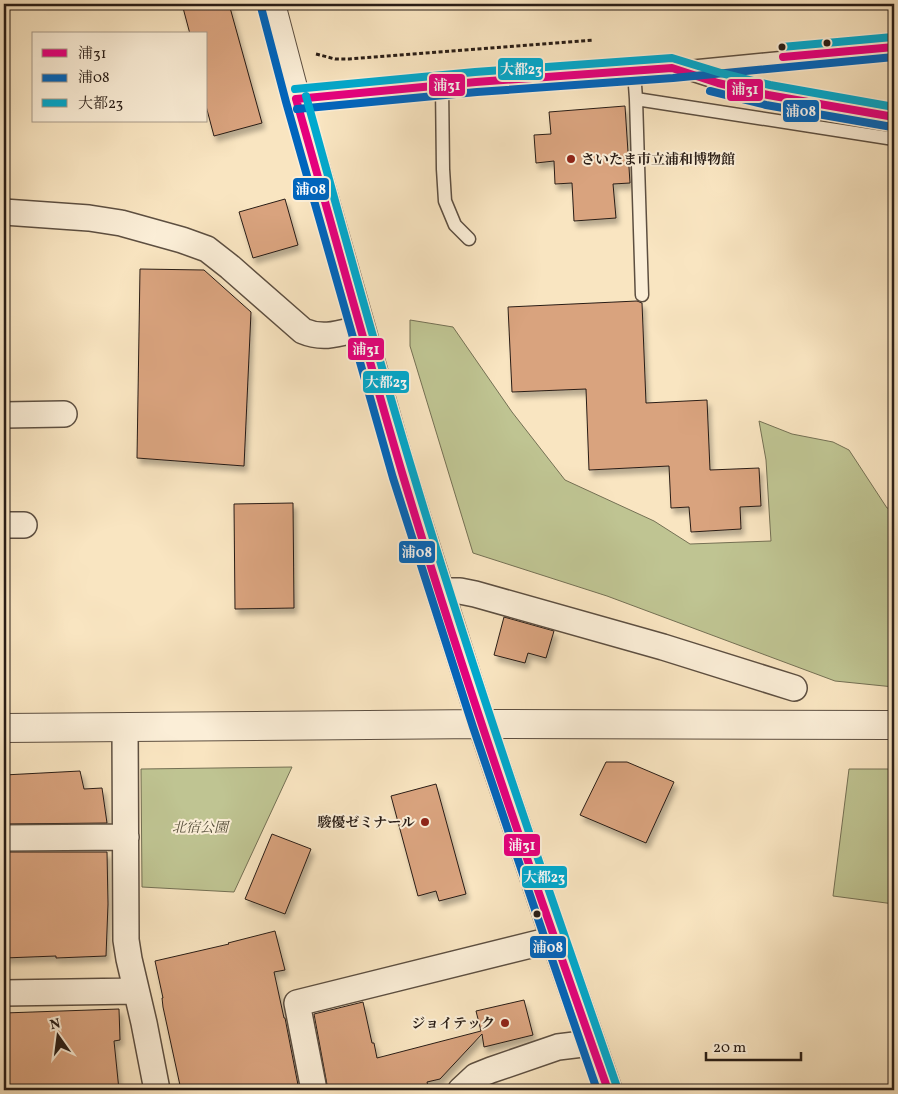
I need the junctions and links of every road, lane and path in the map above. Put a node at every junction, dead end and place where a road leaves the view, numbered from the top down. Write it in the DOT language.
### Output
graph roads {
  1 [pos="271,4"];
  2 [pos="594,40"];
  3 [pos="894,46"];
  4 [pos="310,50"];
  5 [pos="672,68"];
  6 [pos="634,71"];
  7 [pos="442,85"];
  8 [pos="296,99"];
  9 [pos="636,100"];
  10 [pos="894,117"];
  11 [pos="894,139"];
  12 [pos="4,212"];
  13 [pos="469,239"];
  14 [pos="642,295"];
  15 [pos="361,328"];
  16 [pos="64,414"];
  17 [pos="4,415"];
  18 [pos="439,591"];
  19 [pos="794,688"];
  20 [pos="482,724"];
  21 [pos="894,725"];
  22 [pos="125,727"];
  23 [pos="4,728"];
  24 [pos="126,837"];
  25 [pos="4,838"];
  26 [pos="555,939"];
  27 [pos="136,991"];
  28 [pos="4,993"];
  29 [pos="591,1043"];
  30 [pos="157,1090"];
  31 [pos="314,1090"];
  32 [pos="461,1090"];
  33 [pos="608,1090"];
  1 -- 8 [label="street"];
  2 -- 4 [label="path"];
  3 -- 5 [label="lane"];
  5 -- 6 [label="street"];
  5 -- 10 [label="lane"];
  6 -- 7 [label="street"];
  6 -- 9 [label="lane"];
  7 -- 8 [label="street"];
  7 -- 13 [label="lane"];
  8 -- 15 [label="street"];
  9 -- 11 [label="lane"];
  9 -- 14 [label="lane"];
  12 -- 15 [label="street"];
  15 -- 18 [label="street"];
  16 -- 17 [label="street"];
  18 -- 19 [label="street"];
  18 -- 20 [label="street"];
  20 -- 21 [label="street"];
  20 -- 22 [label="street"];
  20 -- 26 [label="street"];
  22 -- 23 [label="street"];
  22 -- 24 [label="street"];
  24 -- 25 [label="street"];
  24 -- 27 [label="street"];
  26 -- 29 [label="street"];
  26 -- 31 [label="street"];
  27 -- 28 [label="street"];
  27 -- 30 [label="street"];
  29 -- 32 [label="street"];
  29 -- 33 [label="street"];
}
